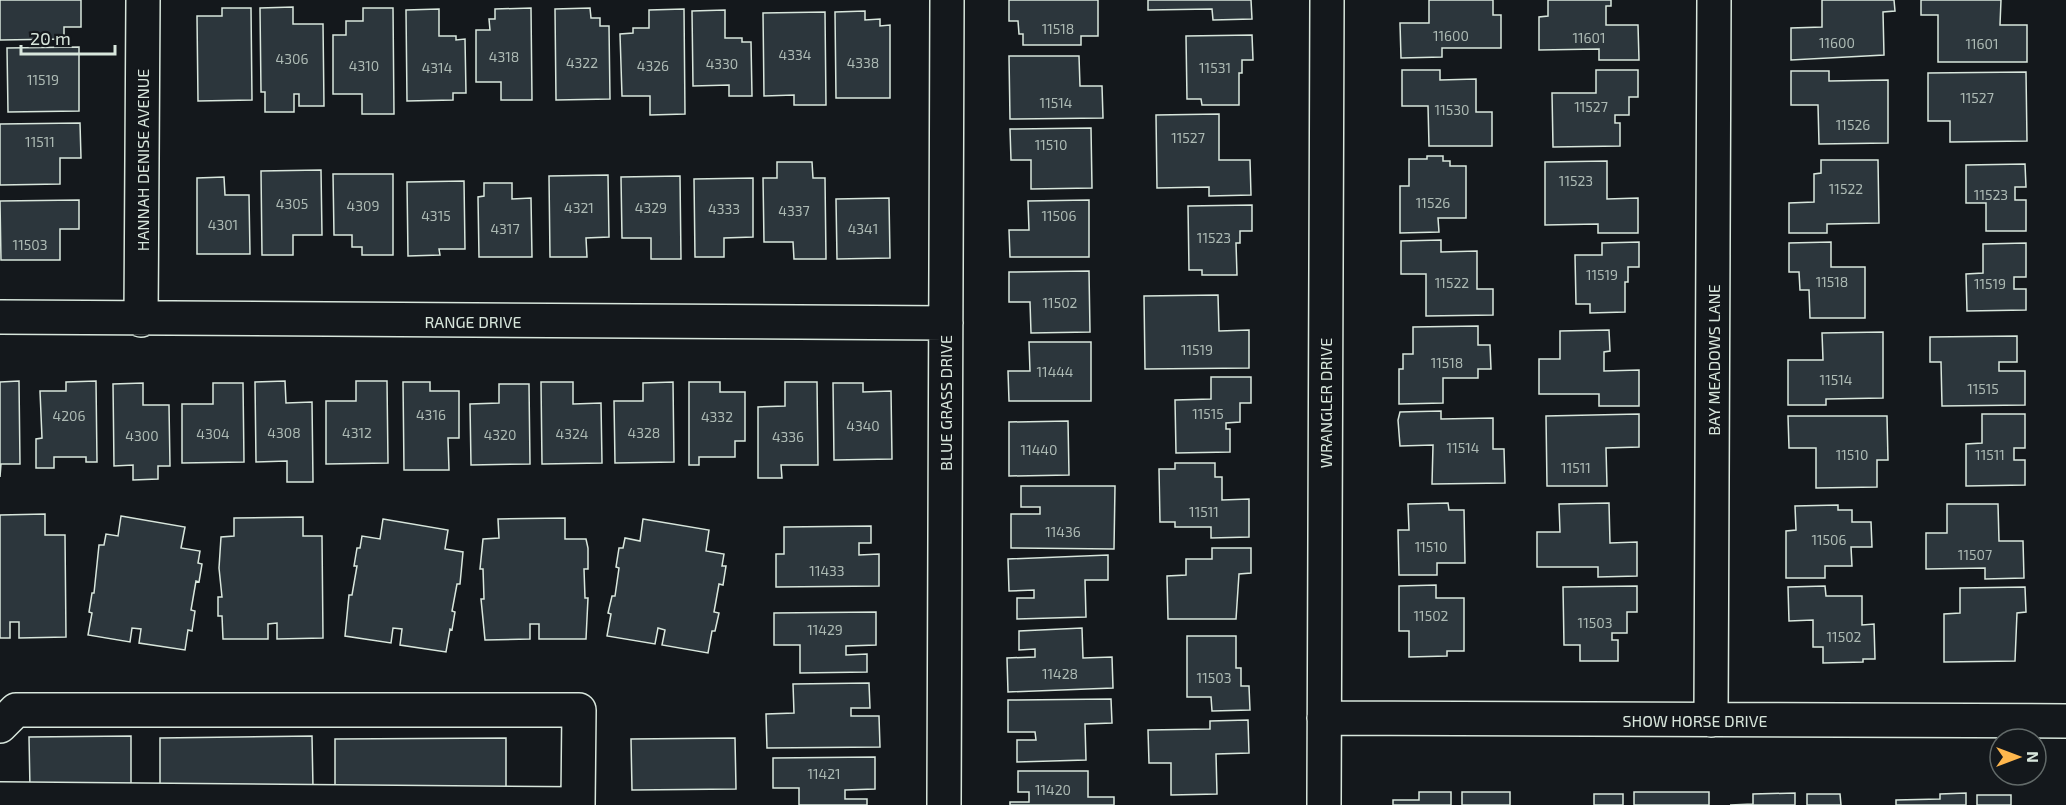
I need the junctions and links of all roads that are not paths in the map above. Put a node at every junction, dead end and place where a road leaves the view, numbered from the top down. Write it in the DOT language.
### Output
graph roads {
  1 [pos="143,0"];
  2 [pos="947,0"];
  3 [pos="1327,0"];
  4 [pos="1714,0"];
  5 [pos="0,317"];
  6 [pos="141,320"];
  7 [pos="946,323"];
  8 [pos="1324,718"];
  9 [pos="1712,720"];
  10 [pos="2066,721"];
  11 [pos="0,726"];
  12 [pos="0,799"];
  13 [pos="578,804"];
  14 [pos="944,805"];
  15 [pos="1324,805"];
  1 -- 6 [label="street, HANNAH DENISE AVENUE"];
  2 -- 7 [label="street, BLUE GRASS DRIVE"];
  3 -- 8 [label="street, WRANGLER DRIVE"];
  4 -- 9 [label="street, BAY MEADOWS LANE"];
  5 -- 6 [label="street, RANGE DRIVE"];
  6 -- 7 [label="street, RANGE DRIVE"];
  7 -- 14 [label="street, BLUE GRASS DRIVE"];
  8 -- 9 [label="street, SHOW HORSE DRIVE"];
  8 -- 15 [label="street, WRANGLER DRIVE"];
  9 -- 10 [label="street, SHOW HORSE DRIVE"];
  11 -- 13 [label="street"];
  12 -- 13 [label="street"];
}
